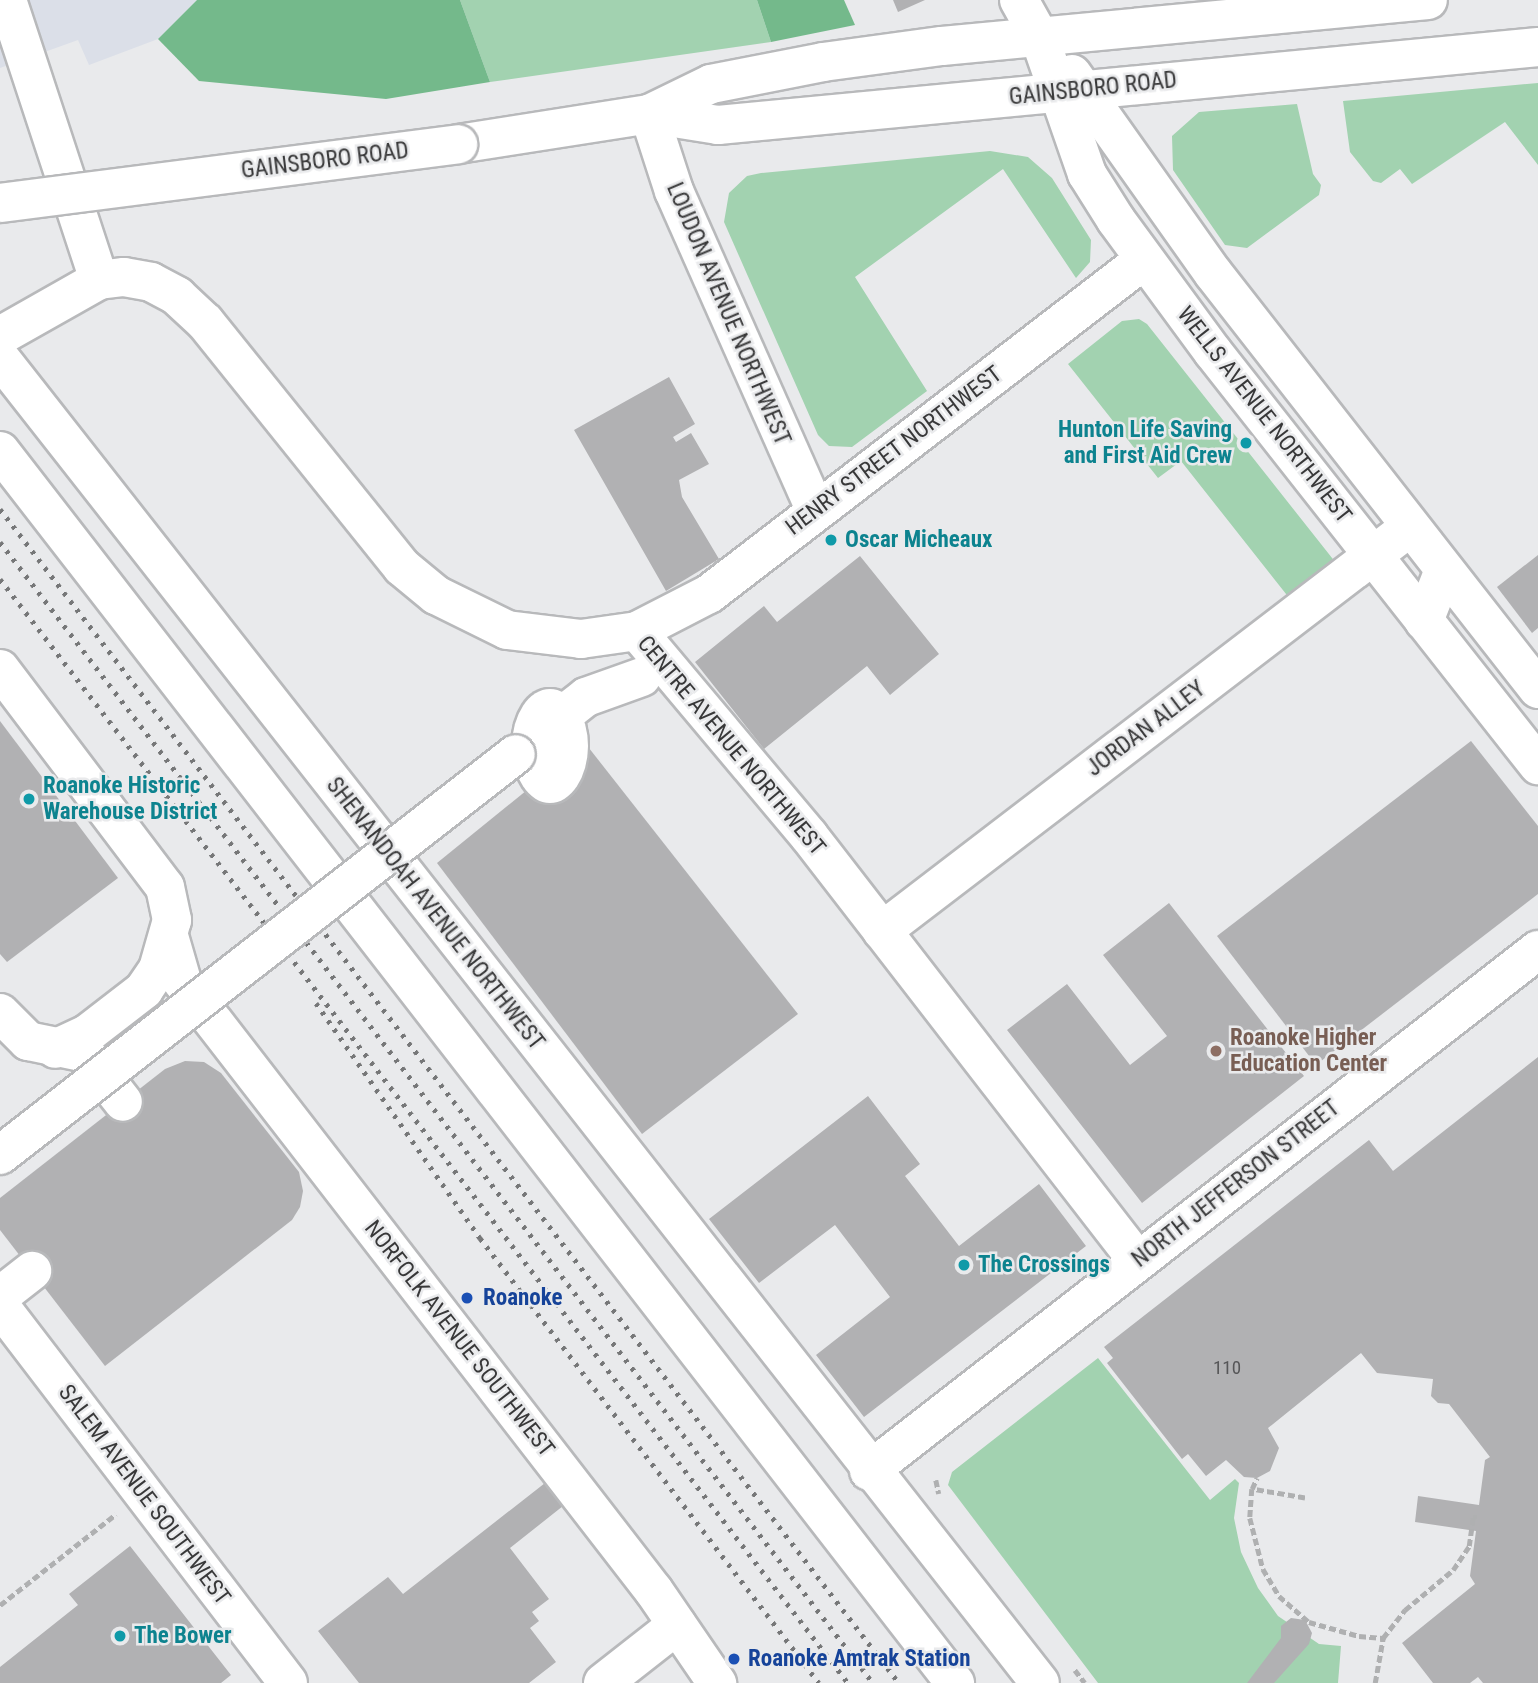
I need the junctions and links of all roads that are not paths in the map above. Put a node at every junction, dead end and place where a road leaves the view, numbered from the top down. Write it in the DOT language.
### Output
graph roads {
  1 [pos="7,0"];
  2 [pos="1019,0"];
  3 [pos="1428,0"];
  4 [pos="1039,36"];
  5 [pos="1538,47"];
  6 [pos="1071,92"];
  7 [pos="649,114"];
  8 [pos="0,203"];
  9 [pos="1144,260"];
  10 [pos="99,280"];
  11 [pos="0,336"];
  12 [pos="0,358"];
  13 [pos="0,451"];
  14 [pos="816,511"];
  15 [pos="1410,527"];
  16 [pos="1374,555"];
  17 [pos="1444,570"];
  18 [pos="1424,621"];
  19 [pos="637,631"];
  20 [pos="0,669"];
  21 [pos="642,677"];
  22 [pos="1538,689"];
  23 [pos="1538,765"];
  24 [pos="882,930"];
  25 [pos="169,936"];
  26 [pos="1538,950"];
  27 [pos="0,1013"];
  28 [pos="69,1051"];
  29 [pos="239,1055"];
  30 [pos="123,1102"];
  31 [pos="0,1155"];
  32 [pos="1138,1260"];
  33 [pos="32,1271"];
  34 [pos="0,1296"];
  35 [pos="0,1306"];
  36 [pos="869,1471"];
  37 [pos="677,1626"];
  38 [pos="288,1683"];
  39 [pos="603,1683"];
  40 [pos="717,1683"];
  41 [pos="955,1683"];
  42 [pos="1040,1683"];
  1 -- 10 [label="street"];
  2 -- 4 [label="street, WELLS AVENUE NORTHWEST"];
  3 -- 4 [label="street, GAINSBORO ROAD"];
  4 -- 6 [label="street, WELLS AVENUE NORTHWEST"];
  4 -- 7 [label="street, GAINSBORO ROAD"];
  5 -- 6 [label="street, GAINSBORO ROAD"];
  6 -- 7 [label="street, GAINSBORO ROAD"];
  6 -- 9 [label="street, WELLS AVENUE NORTHWEST"];
  6 -- 15 [label="street, WELLS AVENUE NORTHWEST"];
  7 -- 8 [label="street, GAINSBORO ROAD, bridge"];
  7 -- 14 [label="street, LOUDON AVENUE NORTHWEST"];
  9 -- 14 [label="street, HENRY STREET NORTHWEST"];
  9 -- 16 [label="street, WELLS AVENUE NORTHWEST"];
  10 -- 11 [label="street, CENTRE AVENUE NORTHWEST"];
  10 -- 19 [label="street, CENTRE AVENUE NORTHWEST"];
  12 -- 36 [label="street, SHENANDOAH AVENUE NORTHWEST"];
  13 -- 41 [label="street"];
  14 -- 19 [label="street, HENRY STREET NORTHWEST"];
  15 -- 16 [label="street, JORDAN ALLEY"];
  15 -- 17 [label="street, WELLS AVENUE NORTHWEST"];
  16 -- 18 [label="street, WELLS AVENUE NORTHWEST"];
  16 -- 24 [label="street, JORDAN ALLEY"];
  17 -- 18 [label="street"];
  17 -- 22 [label="street, WELLS AVENUE NORTHWEST"];
  18 -- 23 [label="street, WELLS AVENUE NORTHWEST"];
  19 -- 24 [label="street, CENTRE AVENUE NORTHWEST"];
  20 -- 25 [label="street"];
  21 -- 31 [label="street, bridge"];
  24 -- 32 [label="street, CENTRE AVENUE NORTHWEST"];
  25 -- 28 [label="street"];
  25 -- 29 [label="street, NORFOLK AVENUE SOUTHWEST"];
  26 -- 32 [label="street, NORTH JEFFERSON STREET"];
  27 -- 28 [label="street"];
  28 -- 29 [label="street, NORFOLK AVENUE SOUTHWEST"];
  28 -- 30 [label="street"];
  29 -- 37 [label="street, NORFOLK AVENUE SOUTHWEST"];
  32 -- 36 [label="street, NORTH JEFFERSON STREET"];
  33 -- 34 [label="street"];
  35 -- 38 [label="street, SALEM AVENUE SOUTHWEST"];
  36 -- 42 [label="street, SHENANDOAH AVENUE NORTHWEST"];
  37 -- 39 [label="street"];
  37 -- 40 [label="street, NORFOLK AVENUE SOUTHWEST"];
}
